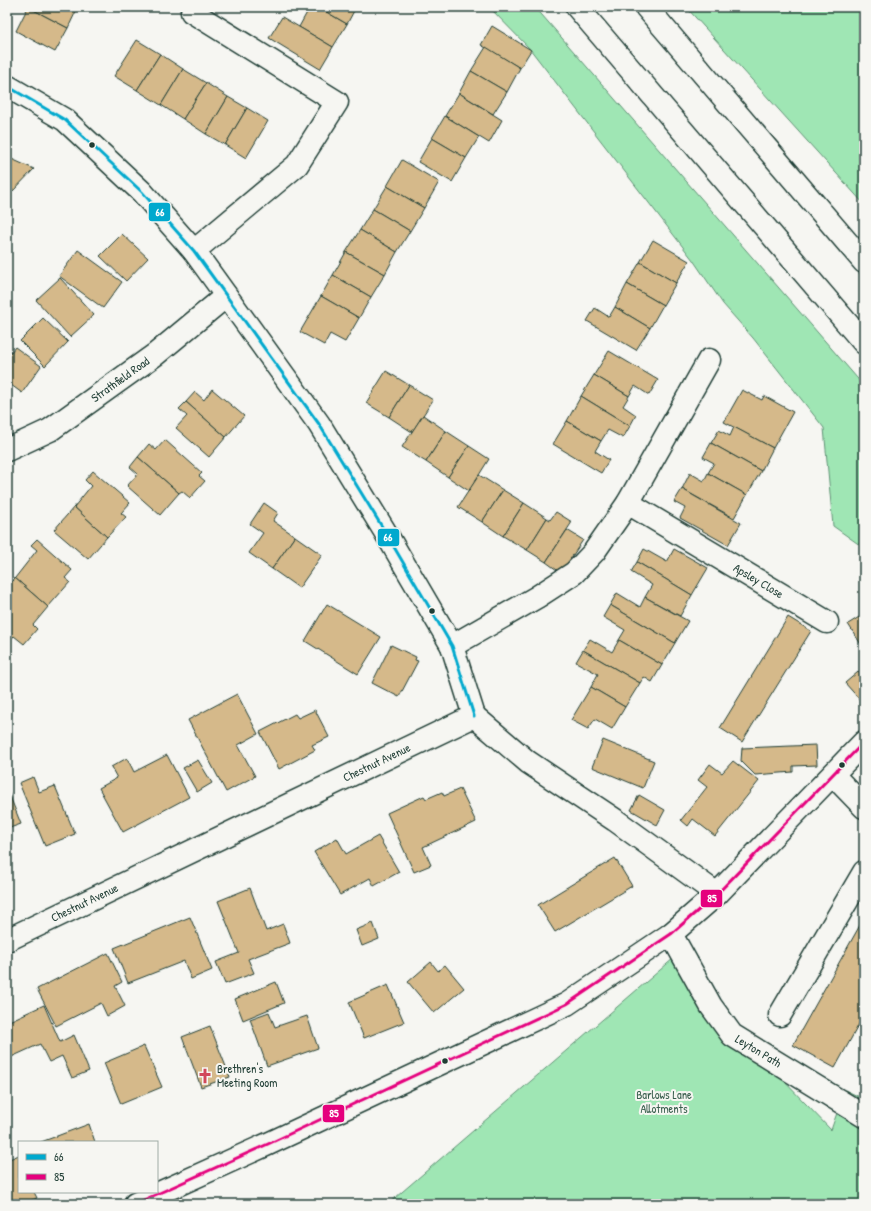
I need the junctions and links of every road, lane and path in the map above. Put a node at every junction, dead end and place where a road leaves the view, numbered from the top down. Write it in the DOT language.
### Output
graph roads {
  1 [pos="195,7"];
  2 [pos="577,7"];
  3 [pos="646,7"];
  4 [pos="7,86"];
  5 [pos="194,252"];
  6 [pos="864,262"];
  7 [pos="226,296"];
  8 [pos="864,343"];
  9 [pos="709,360"];
  10 [pos="7,450"];
  11 [pos="628,502"];
  12 [pos="826,622"];
  13 [pos="452,646"];
  14 [pos="474,716"];
  15 [pos="864,742"];
  16 [pos="833,776"];
  17 [pos="864,807"];
  18 [pos="864,872"];
  19 [pos="717,894"];
  20 [pos="671,934"];
  21 [pos="7,940"];
  22 [pos="780,1015"];
  23 [pos="864,1116"];
  24 [pos="135,1204"];
  1 -- 5 [label="main road"];
  2 -- 8 [label="main road"];
  3 -- 6 [label="main road"];
  4 -- 5 [label="main road"];
  5 -- 7 [label="main road"];
  7 -- 10 [label="main road, Strathfield Road"];
  7 -- 13 [label="main road"];
  9 -- 11 [label="main road"];
  11 -- 12 [label="main road, Apsley Close"];
  11 -- 13 [label="main road"];
  13 -- 14 [label="main road"];
  14 -- 19 [label="main road"];
  14 -- 21 [label="main road, Chestnut Avenue"];
  15 -- 16 [label="main road"];
  16 -- 17 [label="main road"];
  16 -- 19 [label="main road"];
  18 -- 22 [label="main road"];
  19 -- 20 [label="main road"];
  20 -- 23 [label="main road, Leyton Path"];
  20 -- 24 [label="main road"];
}
